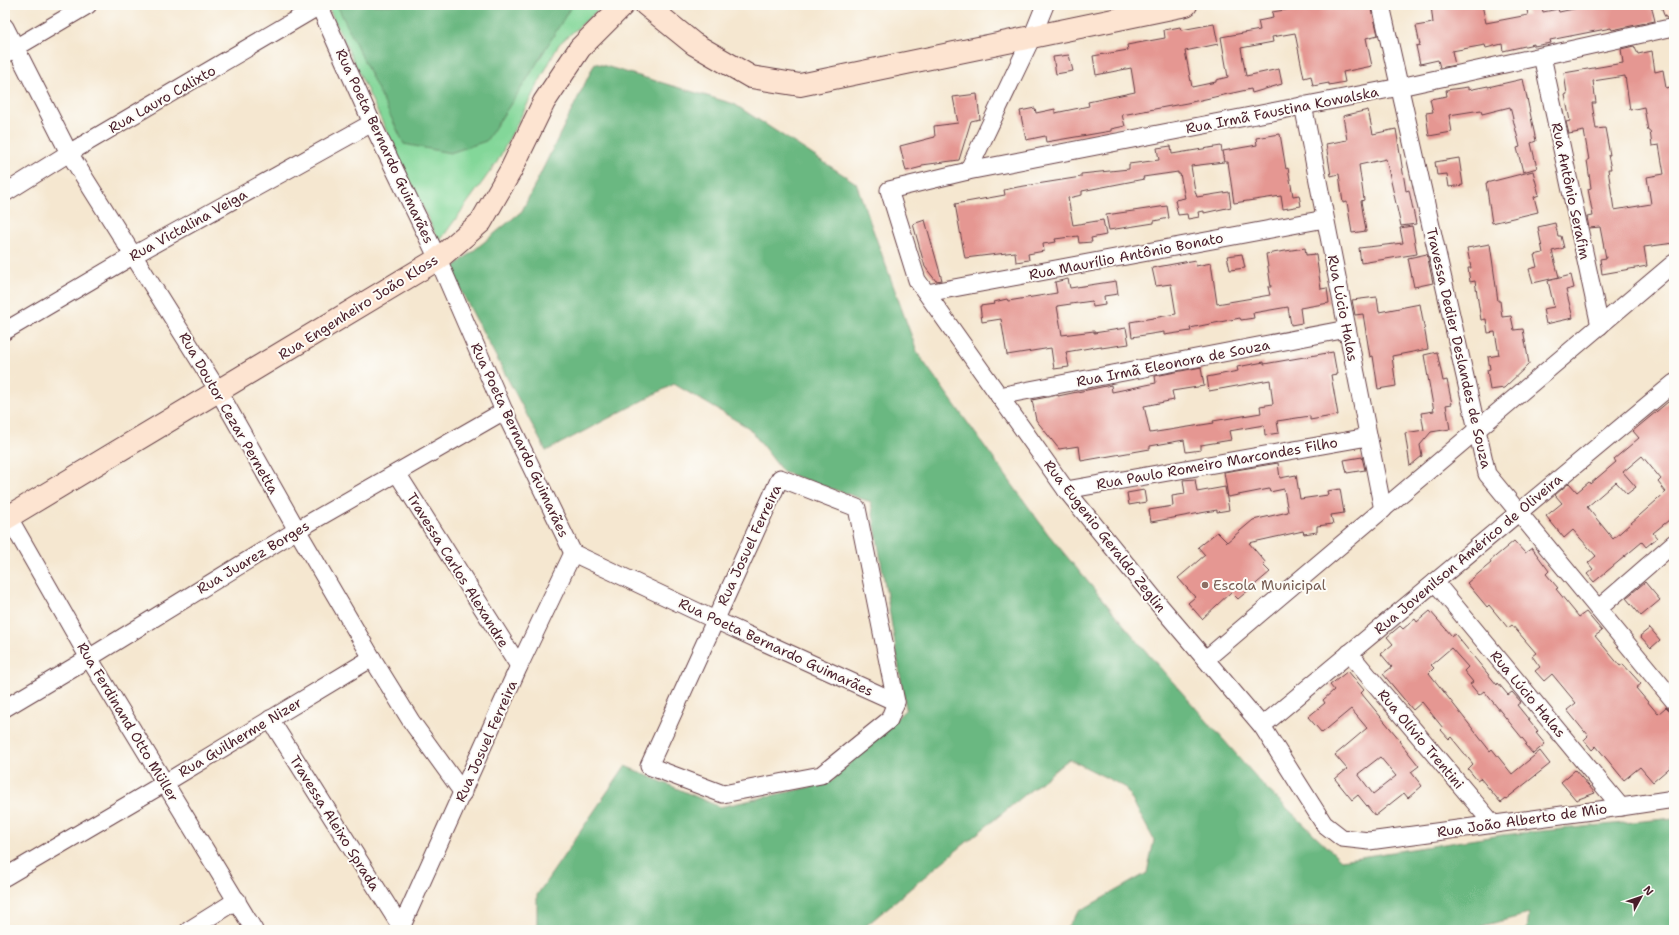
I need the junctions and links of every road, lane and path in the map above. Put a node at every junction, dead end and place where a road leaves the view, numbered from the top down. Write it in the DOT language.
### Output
graph roads {
  1 [pos="88,5"];
  2 [pos="622,5"];
  3 [pos="646,5"];
  4 [pos="1045,5"];
  5 [pos="1186,5"];
  6 [pos="1382,5"];
  7 [pos="1673,5"];
  8 [pos="319,6"];
  9 [pos="1674,9"];
  10 [pos="5,27"];
  11 [pos="1674,27"];
  12 [pos="1032,37"];
  13 [pos="10,51"];
  14 [pos="1542,56"];
  15 [pos="1400,87"];
  16 [pos="1303,106"];
  17 [pos="372,122"];
  18 [pos="69,153"];
  19 [pos="968,171"];
  20 [pos="890,190"];
  21 [pos="5,193"];
  22 [pos="1325,219"];
  23 [pos="134,255"];
  24 [pos="438,259"];
  25 [pos="1674,263"];
  26 [pos="927,293"];
  27 [pos="1600,326"];
  28 [pos="1347,329"];
  29 [pos="5,331"];
  30 [pos="1674,383"];
  31 [pos="219,392"];
  32 [pos="999,396"];
  33 [pos="504,411"];
  34 [pos="1477,430"];
  35 [pos="1368,437"];
  36 [pos="397,473"];
  37 [pos="1066,490"];
  38 [pos="1382,510"];
  39 [pos="1519,512"];
  40 [pos="6,516"];
  41 [pos="297,530"];
  42 [pos="1674,543"];
  43 [pos="574,553"];
  44 [pos="1435,582"];
  45 [pos="1598,609"];
  46 [pos="715,620"];
  47 [pos="1350,653"];
  48 [pos="89,658"];
  49 [pos="372,658"];
  50 [pos="1206,659"];
  51 [pos="519,666"];
  52 [pos="1674,701"];
  53 [pos="896,702"];
  54 [pos="5,708"];
  55 [pos="270,719"];
  56 [pos="1262,726"];
  57 [pos="165,782"];
  58 [pos="463,793"];
  59 [pos="1674,799"];
  60 [pos="1622,807"];
  61 [pos="1493,824"];
  62 [pos="1369,841"];
  63 [pos="5,876"];
  64 [pos="237,900"];
  65 [pos="400,929"];
  66 [pos="189,930"];
  67 [pos="254,930"];
  1 -- 13 [label="street"];
  2 -- 24 [label="street, Rua Engenheiro João Kloss"];
  3 -- 12 [label="street"];
  4 -- 12 [label="street"];
  5 -- 12 [label="street"];
  6 -- 15 [label="street, Travessa Dedier Deslandes de Souza"];
  7 -- 9 [label="street"];
  8 -- 17 [label="street, Rua Poeta Bernardo Guimarães"];
  8 -- 18 [label="street, Rua Lauro Calixto"];
  10 -- 13 [label="street, Rua Doutor Cezar Pernetta"];
  11 -- 14 [label="street, Rua Irmã Faustina Kowalska"];
  12 -- 19 [label="street"];
  13 -- 18 [label="street, Rua Doutor Cezar Pernetta"];
  14 -- 15 [label="street, Rua Irmã Faustina Kowalska"];
  14 -- 27 [label="street, Rua Antônio Serafim"];
  15 -- 16 [label="street, Rua Irmã Faustina Kowalska"];
  15 -- 34 [label="street, Travessa Dedier Deslandes de Souza"];
  16 -- 19 [label="street, Rua Irmã Faustina Kowalska"];
  16 -- 22 [label="street, Rua Lúcio Halas"];
  17 -- 23 [label="street, Rua Victalina Veiga"];
  17 -- 24 [label="street, Rua Poeta Bernardo Guimarães"];
  18 -- 21 [label="street, Rua Lauro Calixto"];
  18 -- 23 [label="street, Rua Doutor Cezar Pernetta"];
  19 -- 20 [label="street, Rua Irmã Faustina Kowalska"];
  20 -- 26 [label="street, Rua Eugenio Geraldo Zeglin"];
  22 -- 26 [label="street, Rua Maurílio Antônio Bonato"];
  22 -- 28 [label="street, Rua Lúcio Halas"];
  23 -- 29 [label="street, Rua Victalina Veiga"];
  23 -- 31 [label="street, Rua Doutor Cezar Pernetta"];
  24 -- 31 [label="street, Rua Engenheiro João Kloss"];
  24 -- 33 [label="street, Rua Poeta Bernardo Guimarães"];
  25 -- 27 [label="street"];
  26 -- 32 [label="street, Rua Eugenio Geraldo Zeglin"];
  27 -- 34 [label="street"];
  28 -- 32 [label="street, Rua Irmã Eleonora de Souza"];
  28 -- 35 [label="street, Rua Lúcio Halas"];
  30 -- 39 [label="street, Rua Jovenilson Américo de Oliveira"];
  31 -- 40 [label="street, Rua Engenheiro João Kloss"];
  31 -- 41 [label="street, Rua Doutor Cezar Pernetta"];
  32 -- 37 [label="street, Rua Eugenio Geraldo Zeglin"];
  33 -- 36 [label="street, Rua Juarez Borges"];
  33 -- 43 [label="street, Rua Poeta Bernardo Guimarães"];
  34 -- 38 [label="street"];
  34 -- 39 [label="street, Travessa Dedier Deslandes de Souza"];
  35 -- 37 [label="street, Rua Paulo Romeiro Marcondes Filho"];
  35 -- 38 [label="street, Rua Lúcio Halas"];
  36 -- 41 [label="street, Rua Juarez Borges"];
  36 -- 51 [label="street, Travessa Carlos Alexandre"];
  37 -- 50 [label="street, Rua Eugenio Geraldo Zeglin"];
  38 -- 50 [label="street"];
  39 -- 44 [label="street, Rua Jovenilson Américo de Oliveira"];
  39 -- 45 [label="street, Travessa Dedier Deslandes de Souza"];
  40 -- 48 [label="street, Rua Ferdinand Otto Müller"];
  41 -- 48 [label="street, Rua Juarez Borges"];
  41 -- 49 [label="street, Rua Doutor Cezar Pernetta"];
  42 -- 45 [label="street"];
  43 -- 46 [label="street, Rua Poeta Bernardo Guimarães"];
  43 -- 51 [label="street, Rua Josuel Ferreira"];
  44 -- 47 [label="street, Rua Jovenilson Américo de Oliveira"];
  44 -- 60 [label="street, Rua Lúcio Halas"];
  45 -- 52 [label="street, Travessa Dedier Deslandes de Souza"];
  46 -- 53 [label="street, Rua Poeta Bernardo Guimarães"];
  46 -- 53 [label="street, Rua Josuel Ferreira"];
  46 -- 53 [label="street, Rua Josuel Ferreira"];
  47 -- 56 [label="street, Rua Jovenilson Américo de Oliveira"];
  47 -- 61 [label="street, Rua Olívio Trentini"];
  48 -- 54 [label="street, Rua Juarez Borges"];
  48 -- 57 [label="street, Rua Ferdinand Otto Müller"];
  49 -- 55 [label="street, Rua Guilherme Nizer"];
  49 -- 58 [label="street, Rua Doutor Cezar Pernetta"];
  50 -- 56 [label="street, Rua Eugenio Geraldo Zeglin"];
  51 -- 58 [label="street, Rua Josuel Ferreira"];
  55 -- 57 [label="street, Rua Guilherme Nizer"];
  55 -- 65 [label="street, Travessa Aleixo Sprada"];
  56 -- 62 [label="street, Rua Eugenio Geraldo Zeglin"];
  57 -- 63 [label="street, Rua Guilherme Nizer"];
  57 -- 64 [label="street, Rua Ferdinand Otto Müller"];
  58 -- 65 [label="street, Rua Josuel Ferreira"];
  59 -- 60 [label="street, Rua João Alberto de Mio"];
  60 -- 61 [label="street, Rua João Alberto de Mio"];
  61 -- 62 [label="street, Rua João Alberto de Mio"];
  64 -- 66 [label="street"];
  64 -- 67 [label="street, Rua Ferdinand Otto Müller"];
}
